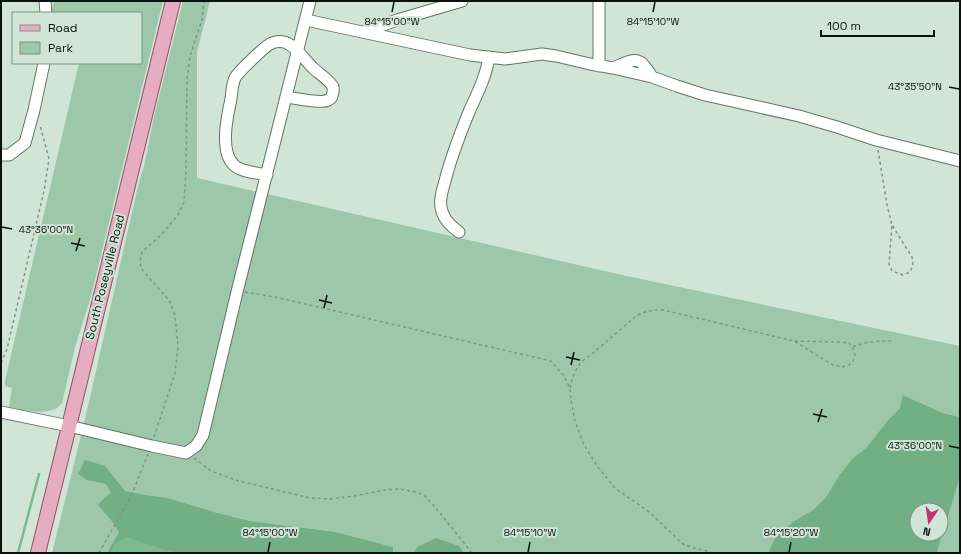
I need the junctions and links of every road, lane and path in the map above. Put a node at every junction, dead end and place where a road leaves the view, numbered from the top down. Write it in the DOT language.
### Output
graph roads {
  1 [pos="45,1"];
  2 [pos="173,1"];
  3 [pos="204,1"];
  4 [pos="310,1"];
  5 [pos="462,1"];
  6 [pos="599,1"];
  7 [pos="46,12"];
  8 [pos="306,20"];
  9 [pos="363,32"];
  10 [pos="298,52"];
  11 [pos="489,57"];
  12 [pos="44,64"];
  13 [pos="600,66"];
  14 [pos="286,96"];
  15 [pos="34,110"];
  16 [pos="876,140"];
  17 [pos="1,155"];
  18 [pos="960,161"];
  19 [pos="267,175"];
  20 [pos="892,225"];
  21 [pos="459,232"];
  22 [pos="237,292"];
  23 [pos="794,341"];
  24 [pos="894,341"];
  25 [pos="853,347"];
  26 [pos="1,364"];
  27 [pos="570,388"];
  28 [pos="1,412"];
  29 [pos="69,426"];
  30 [pos="152,446"];
  31 [pos="186,452"];
  32 [pos="38,553"];
  33 [pos="99,553"];
  34 [pos="472,553"];
  35 [pos="712,553"];
  1 -- 7 [label="street"];
  2 -- 29 [label="main road, South Poseyville Road"];
  3 -- 30 [label="path"];
  4 -- 8 [label="street"];
  5 -- 9 [label="street"];
  6 -- 13 [label="street"];
  8 -- 9 [label="street"];
  8 -- 10 [label="street"];
  9 -- 11 [label="street"];
  10 -- 14 [label="street"];
  10 -- 14 [label="street"];
  10 -- 19 [label="street"];
  11 -- 13 [label="street"];
  11 -- 21 [label="street"];
  12 -- 15 [label="street"];
  13 -- 16 [label="street"];
  14 -- 19 [label="street"];
  15 -- 17 [label="street"];
  15 -- 26 [label="path"];
  16 -- 18 [label="street"];
  16 -- 20 [label="path"];
  19 -- 22 [label="street"];
  20 -- 20 [label="path"];
  22 -- 27 [label="path"];
  22 -- 31 [label="street"];
  23 -- 25 [label="path"];
  23 -- 25 [label="path"];
  23 -- 27 [label="path"];
  24 -- 25 [label="path"];
  27 -- 35 [label="path"];
  28 -- 29 [label="street"];
  29 -- 30 [label="street"];
  29 -- 32 [label="main road, South Poseyville Road"];
  30 -- 31 [label="street"];
  30 -- 33 [label="path"];
  31 -- 34 [label="path"];
}
